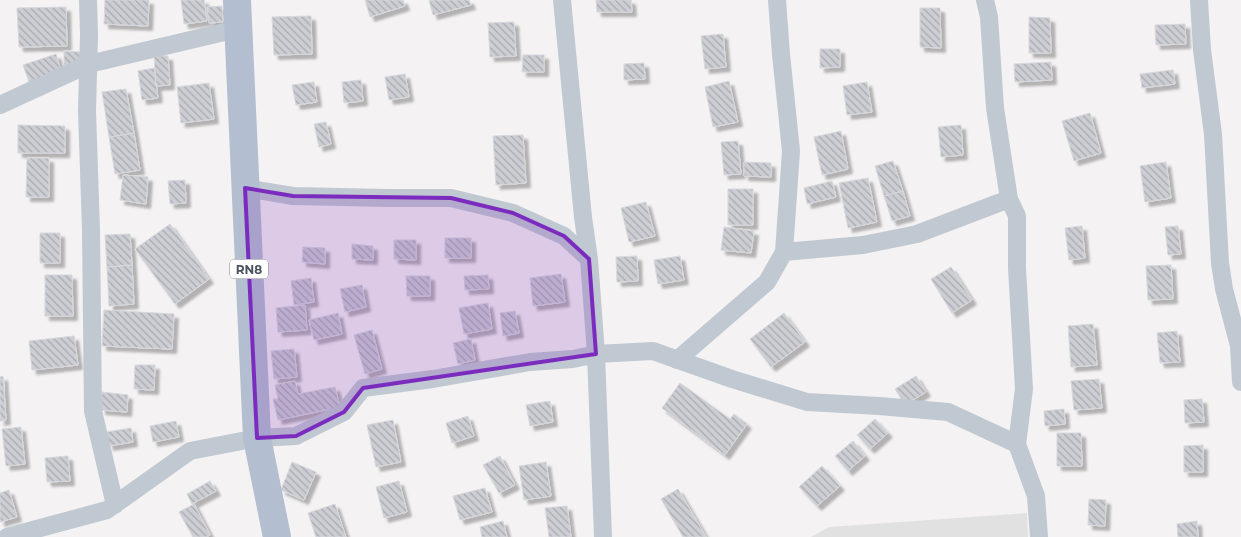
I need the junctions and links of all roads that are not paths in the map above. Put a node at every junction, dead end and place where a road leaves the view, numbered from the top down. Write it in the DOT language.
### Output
graph roads {
  1 [pos="88,0"];
  2 [pos="237,0"];
  3 [pos="562,0"];
  4 [pos="777,0"];
  5 [pos="985,0"];
  6 [pos="1199,0"];
  7 [pos="237,29"];
  8 [pos="88,64"];
  9 [pos="0,105"];
  10 [pos="245,188"];
  11 [pos="1009,198"];
  12 [pos="784,252"];
  13 [pos="589,259"];
  14 [pos="596,354"];
  15 [pos="677,360"];
  16 [pos="1241,382"];
  17 [pos="257,438"];
  18 [pos="1016,444"];
  19 [pos="114,505"];
  20 [pos="7,537"];
  21 [pos="277,537"];
  22 [pos="603,537"];
  23 [pos="1040,537"];
  1 -- 8 [label="street"];
  2 -- 7 [label="main road, RN8"];
  3 -- 13 [label="street"];
  4 -- 12 [label="street"];
  5 -- 11 [label="street"];
  6 -- 16 [label="street"];
  7 -- 8 [label="street"];
  7 -- 10 [label="main road, RN8"];
  8 -- 9 [label="street"];
  8 -- 19 [label="street"];
  10 -- 13 [label="street"];
  10 -- 17 [label="main road, RN8"];
  11 -- 12 [label="street"];
  11 -- 18 [label="street"];
  12 -- 15 [label="street"];
  13 -- 14 [label="street"];
  14 -- 15 [label="street"];
  14 -- 17 [label="street"];
  14 -- 22 [label="street"];
  15 -- 18 [label="street"];
  17 -- 19 [label="street"];
  17 -- 21 [label="main road, RN8"];
  18 -- 23 [label="street"];
  19 -- 20 [label="street"];
}
